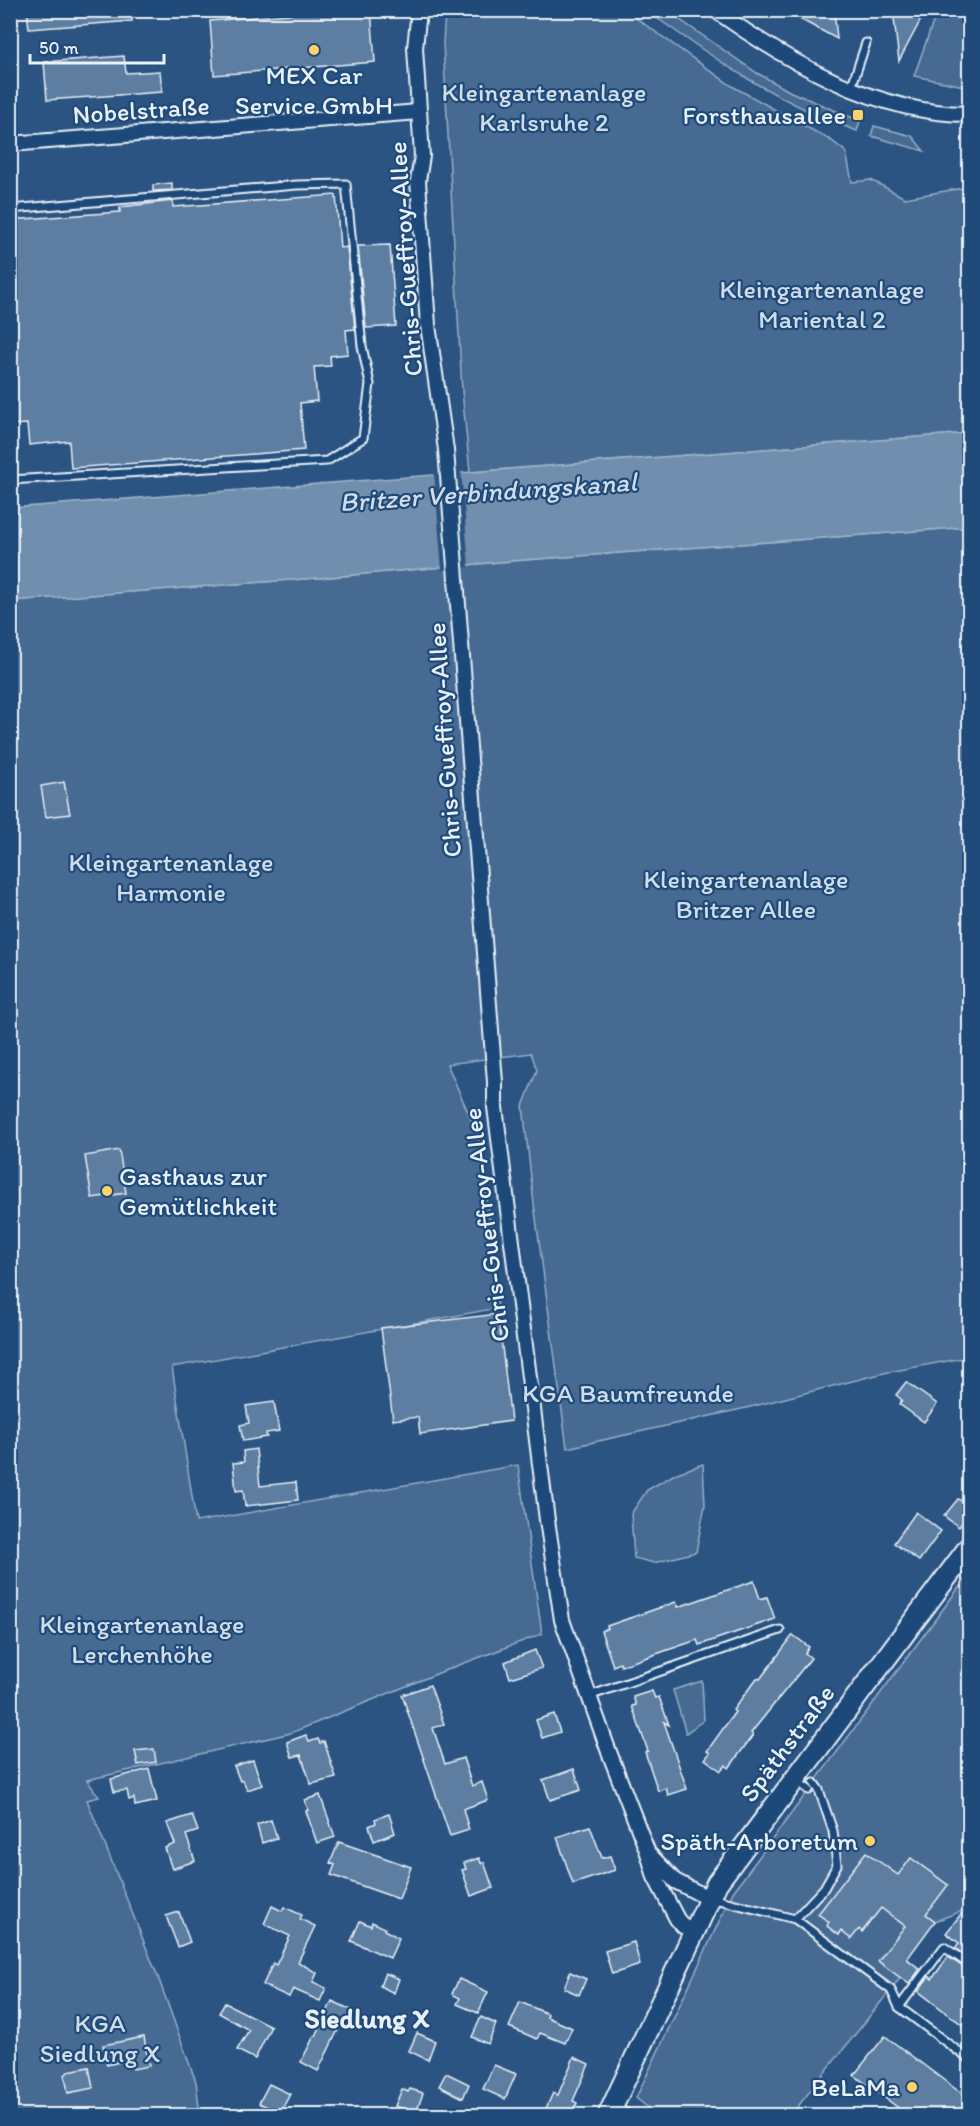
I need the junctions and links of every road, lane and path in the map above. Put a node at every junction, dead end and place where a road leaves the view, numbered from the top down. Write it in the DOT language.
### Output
graph roads {
  1 [pos="418,10"];
  2 [pos="715,10"];
  3 [pos="866,43"];
  4 [pos="851,88"];
  5 [pos="419,112"];
  6 [pos="969,114"];
  7 [pos="10,144"];
  8 [pos="10,209"];
  9 [pos="10,480"];
  10 [pos="969,1546"];
  11 [pos="780,1630"];
  12 [pos="589,1696"];
  13 [pos="814,1783"];
  14 [pos="648,1853"];
  15 [pos="708,1898"];
  16 [pos="795,1919"];
  17 [pos="693,1930"];
  18 [pos="969,1965"];
  19 [pos="899,2007"];
  20 [pos="969,2060"];
  21 [pos="610,2111"];
  22 [pos="632,2115"];
  1 -- 5 [label="street, Chris-Gueffroy-Allee"];
  2 -- 4 [label="street"];
  3 -- 4 [label="lane"];
  4 -- 6 [label="street"];
  5 -- 7 [label="street, Nobelstraße"];
  5 -- 12 [label="street, Chris-Gueffroy-Allee"];
  8 -- 9 [label="lane"];
  10 -- 15 [label="main road, Späthstraße"];
  11 -- 12 [label="lane"];
  12 -- 14 [label="street, Chris-Gueffroy-Allee"];
  13 -- 16 [label="lane"];
  14 -- 15 [label="street, Chris-Gueffroy-Allee"];
  14 -- 17 [label="street, Chris-Gueffroy-Allee"];
  15 -- 16 [label="lane"];
  15 -- 17 [label="main road, Späthstraße"];
  16 -- 19 [label="lane"];
  17 -- 21 [label="main road, Späthstraße"];
  18 -- 19 [label="lane"];
  19 -- 20 [label="lane"];
  21 -- 22 [label="lane"];
}
